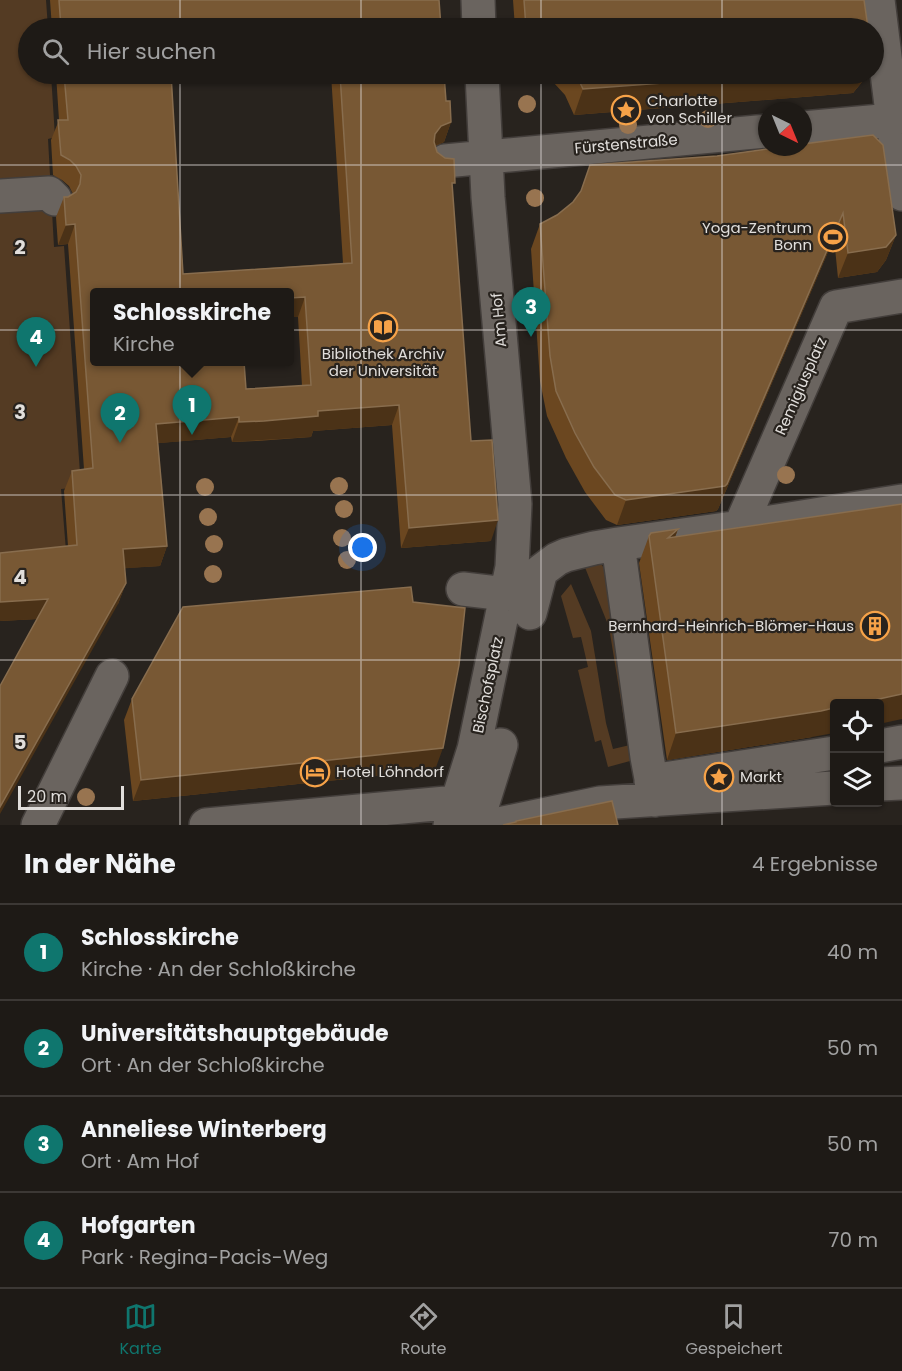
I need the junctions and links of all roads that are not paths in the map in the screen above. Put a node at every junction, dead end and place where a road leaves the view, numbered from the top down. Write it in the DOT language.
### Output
graph roads {
  1 [pos="478,0"];
  2 [pos="878,0"];
  3 [pos="479,18"];
  4 [pos="881,18"];
  5 [pos="884,36"];
  6 [pos="482,84"];
  7 [pos="895,103"];
  8 [pos="812,126"];
  9 [pos="758,132"];
  10 [pos="486,158"];
  11 [pos="445,161"];
  12 [pos="902,194"];
  13 [pos="0,196"];
  14 [pos="55,199"];
  15 [pos="902,296"];
  16 [pos="902,501"];
  17 [pos="740,527"];
  18 [pos="618,544"];
  19 [pos="463,589"];
  20 [pos="516,592"];
  21 [pos="111,676"];
  22 [pos="902,742"];
  23 [pos="501,745"];
  24 [pos="884,745"];
  25 [pos="830,754"];
  26 [pos="651,779"];
  27 [pos="902,783"];
  28 [pos="884,784"];
  29 [pos="830,788"];
  30 [pos="461,817"];
  31 [pos="38,825"];
  32 [pos="206,825"];
  33 [pos="494,825"];
  1 -- 3 [label="street"];
  2 -- 4 [label="street"];
  5 -- 7 [label="street"];
  6 -- 10 [label="street, Am Hof"];
  7 -- 8 [label="street"];
  7 -- 12 [label="street"];
  9 -- 10 [label="street, Fürstenstraße"];
  10 -- 11 [label="street, Fürstenstraße"];
  10 -- 20 [label="street, Am Hof"];
  13 -- 14 [label="street"];
  15 -- 17 [label="street, Remigiusplatz"];
  16 -- 17 [label="street"];
  17 -- 18 [label="street"];
  18 -- 20 [label="street, Bischofsplatz"];
  18 -- 26 [label="street"];
  19 -- 20 [label="street"];
  20 -- 30 [label="street, Bischofsplatz"];
  21 -- 31 [label="street"];
  22 -- 24 [label="street"];
  23 -- 30 [label="street, Bischofsplatz"];
  25 -- 26 [label="street"];
  26 -- 29 [label="street"];
  26 -- 33 [label="street"];
  27 -- 28 [label="street"];
  30 -- 32 [label="street"];
}
